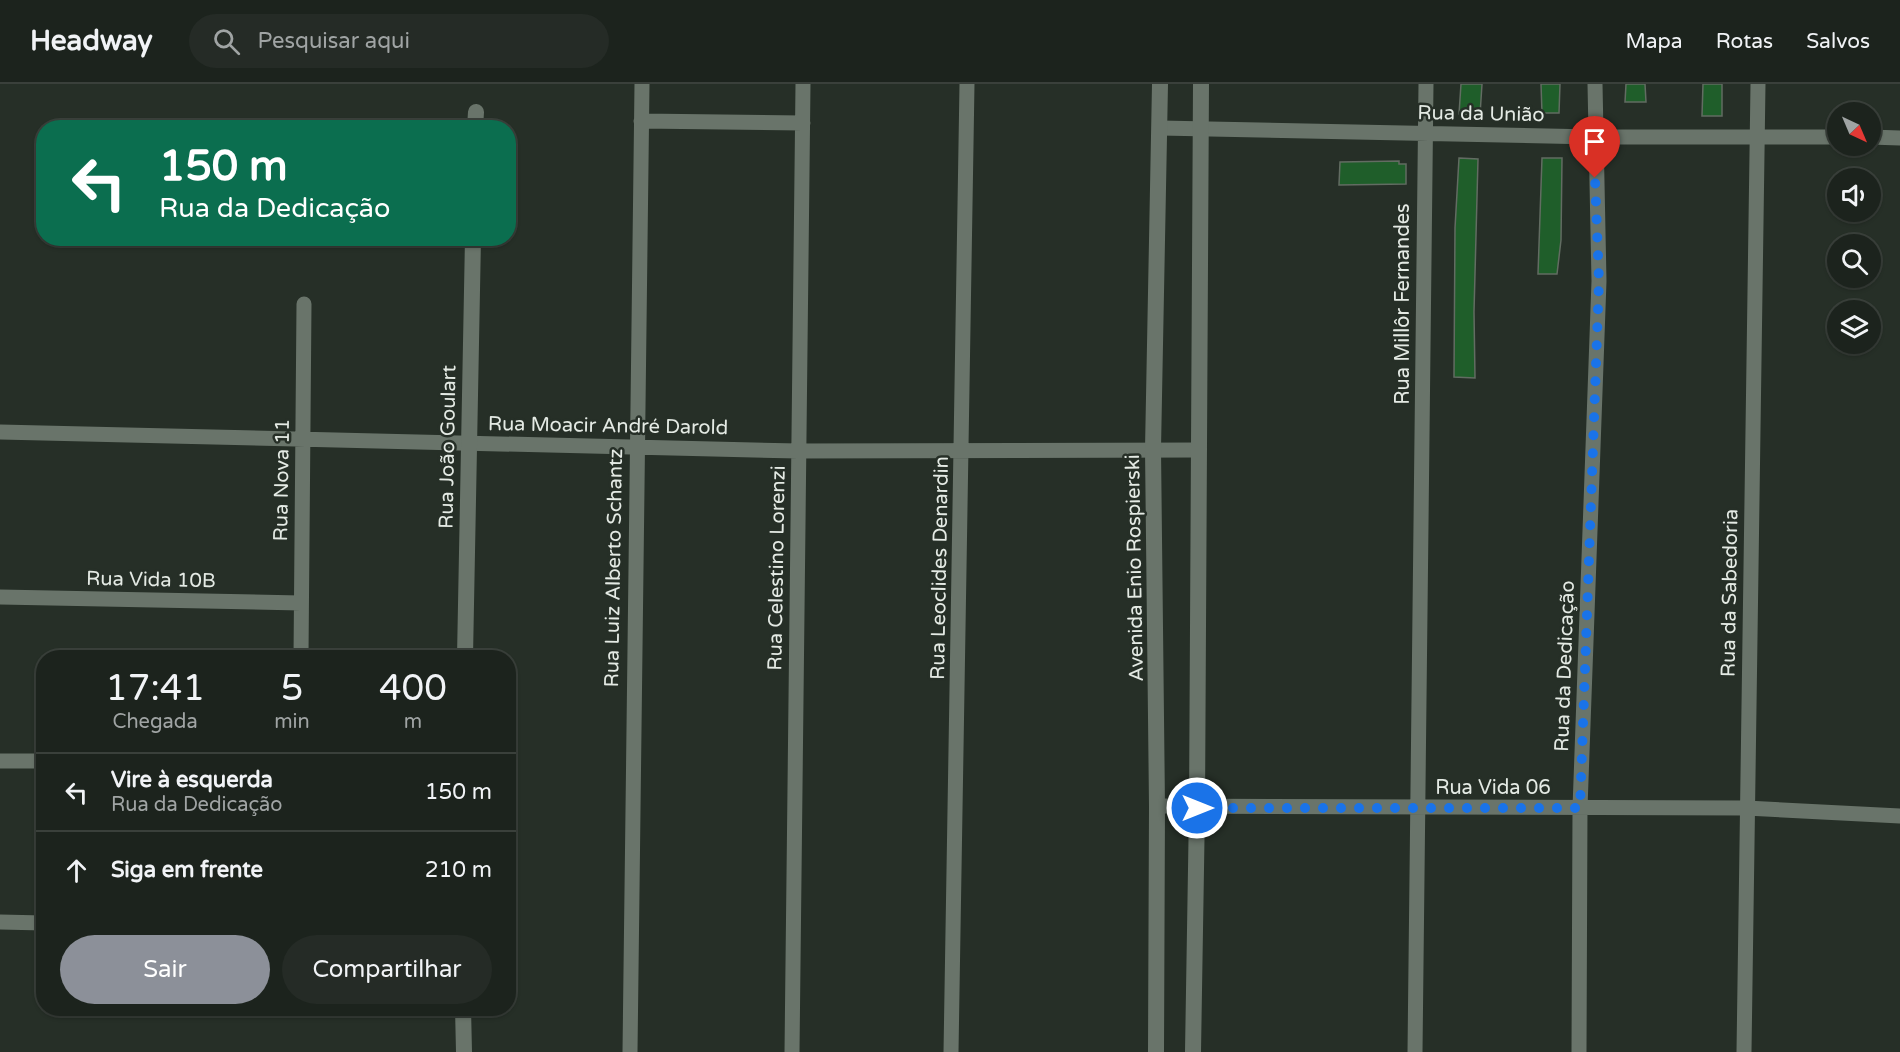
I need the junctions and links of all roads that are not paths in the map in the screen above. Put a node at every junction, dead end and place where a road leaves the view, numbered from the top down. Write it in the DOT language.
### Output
graph roads {
  1 [pos="642,84"];
  2 [pos="803,84"];
  3 [pos="967,84"];
  4 [pos="1161,84"];
  5 [pos="1201,84"];
  6 [pos="1426,84"];
  7 [pos="1594,84"];
  8 [pos="1758,84"];
  9 [pos="641,122"];
  10 [pos="803,123"];
  11 [pos="1160,128"];
  12 [pos="1200,129"];
  13 [pos="1425,132"];
  14 [pos="1758,135"];
  15 [pos="1827,136"];
  16 [pos="1594,137"];
  17 [pos="1881,137"];
  18 [pos="1900,138"];
  19 [pos="473,246"];
  20 [pos="304,304"];
  21 [pos="0,432"];
  22 [pos="303,440"];
  23 [pos="468,442"];
  24 [pos="635,446"];
  25 [pos="1153,450"];
  26 [pos="1198,450"];
  27 [pos="798,451"];
  28 [pos="963,452"];
  29 [pos="0,597"];
  30 [pos="301,603"];
  31 [pos="301,650"];
  32 [pos="465,650"];
  33 [pos="0,761"];
  34 [pos="36,761"];
  35 [pos="1158,806"];
  36 [pos="1197,808"];
  37 [pos="1418,808"];
  38 [pos="1580,808"];
  39 [pos="1746,808"];
  40 [pos="1900,816"];
  41 [pos="0,922"];
  42 [pos="36,923"];
  43 [pos="463,1016"];
  44 [pos="464,1052"];
  45 [pos="630,1052"];
  46 [pos="792,1052"];
  47 [pos="951,1052"];
  48 [pos="1156,1052"];
  49 [pos="1193,1052"];
  50 [pos="1415,1052"];
  51 [pos="1579,1052"];
  52 [pos="1744,1052"];
  1 -- 9 [label="street, Rua Luiz Alberto Schantz"];
  2 -- 10 [label="street, Rua Celestino Lorenzi"];
  3 -- 28 [label="street, Rua Leoclides Denardin"];
  4 -- 11 [label="street, Avenida Enio Rospierski"];
  5 -- 12 [label="street"];
  6 -- 13 [label="street, Rua Millôr Fernandes"];
  7 -- 16 [label="street, Rua da Dedicação"];
  8 -- 14 [label="street, Rua da Sabedoria"];
  9 -- 10 [label="street"];
  9 -- 24 [label="street, Rua Luiz Alberto Schantz"];
  10 -- 27 [label="street, Rua Celestino Lorenzi"];
  11 -- 12 [label="street, Rua da União"];
  11 -- 25 [label="street, Avenida Enio Rospierski"];
  12 -- 13 [label="street, Rua da União"];
  12 -- 26 [label="street"];
  13 -- 16 [label="street, Rua da União"];
  13 -- 37 [label="street, Rua Millôr Fernandes"];
  14 -- 15 [label="street, Rua da União"];
  14 -- 16 [label="street, Rua da União"];
  14 -- 39 [label="street, Rua da Sabedoria"];
  16 -- 38 [label="street, Rua da Dedicação"];
  17 -- 18 [label="street"];
  19 -- 23 [label="street, Rua João Goulart"];
  20 -- 22 [label="street, Rua Nova 11"];
  21 -- 22 [label="street, Rua Moacir André Darold"];
  22 -- 23 [label="street, Rua Moacir André Darold"];
  22 -- 30 [label="street, Rua Nova 11"];
  23 -- 24 [label="street, Rua Moacir André Darold"];
  23 -- 32 [label="street, Rua João Goulart"];
  24 -- 27 [label="street, Rua Moacir André Darold"];
  24 -- 45 [label="street, Rua Luiz Alberto Schantz"];
  25 -- 26 [label="street, Rua Moacir André Darold"];
  25 -- 28 [label="street, Rua Moacir André Darold"];
  25 -- 35 [label="street, Avenida Enio Rospierski"];
  26 -- 36 [label="street"];
  27 -- 28 [label="street, Rua Moacir André Darold"];
  27 -- 46 [label="street, Rua Celestino Lorenzi"];
  28 -- 47 [label="street, Rua Leoclides Denardin"];
  29 -- 30 [label="street, Rua Vida 10B"];
  30 -- 31 [label="street, Rua Nova 11"];
  33 -- 34 [label="street"];
  35 -- 36 [label="street, Rua Vida 06"];
  35 -- 48 [label="street, Avenida Enio Rospierski"];
  36 -- 37 [label="street, Rua Vida 06"];
  36 -- 49 [label="street"];
  37 -- 38 [label="street, Rua Vida 06"];
  37 -- 50 [label="street, Rua Millôr Fernandes"];
  38 -- 39 [label="street, Rua Vida 06"];
  38 -- 51 [label="street, Rua da Dedicação"];
  39 -- 40 [label="street, Rua Vida 06"];
  39 -- 52 [label="street, Rua da Sabedoria"];
  41 -- 42 [label="street"];
  43 -- 44 [label="street"];
}
